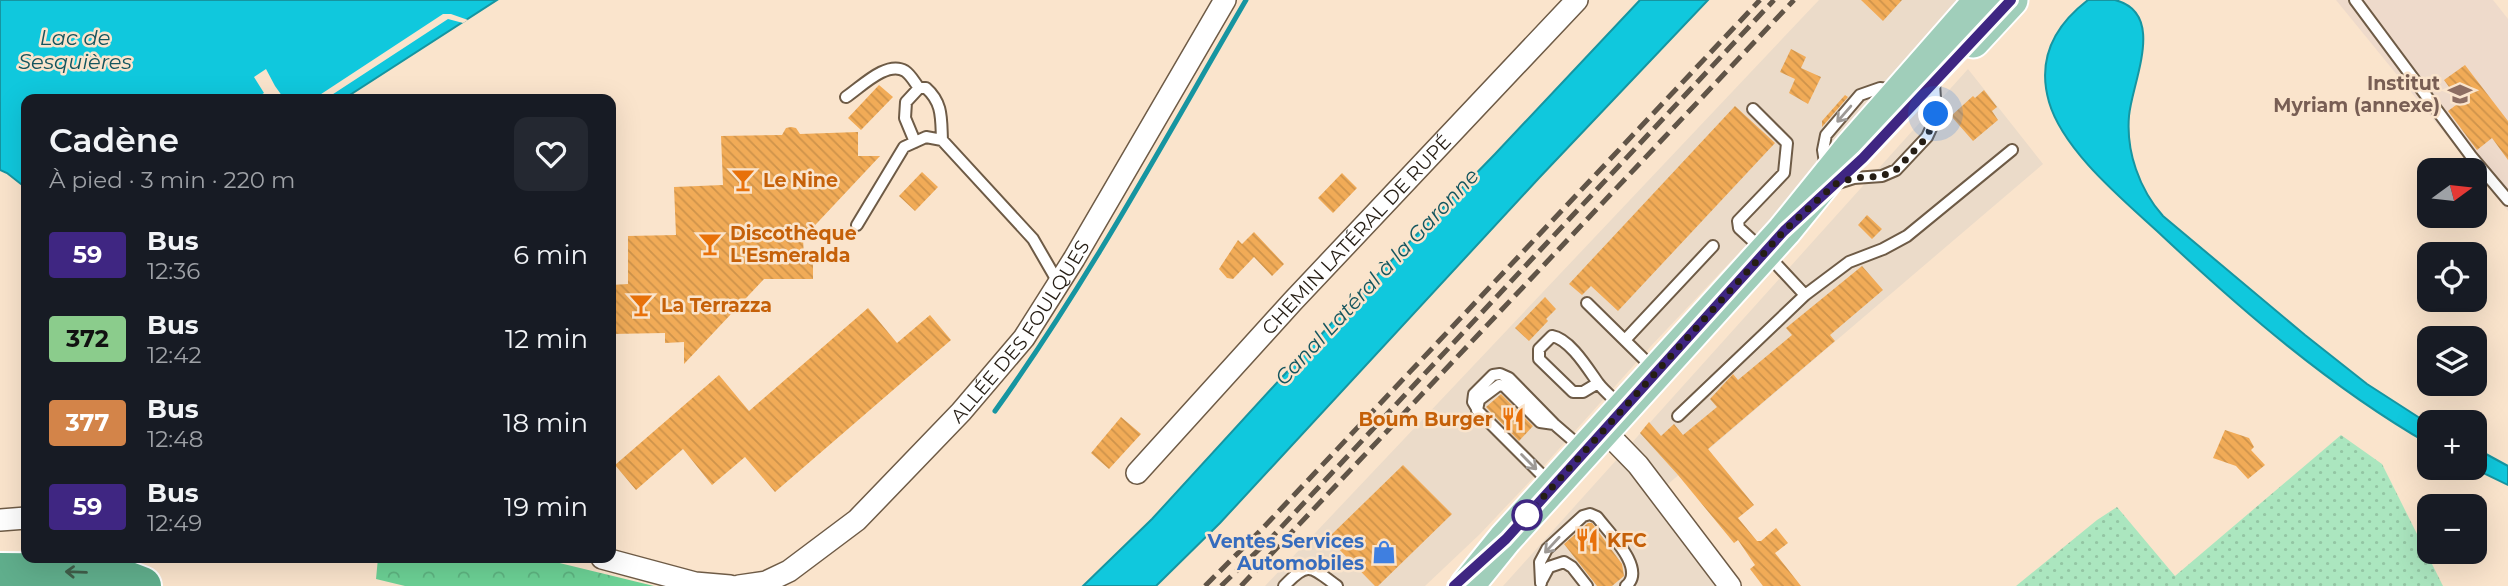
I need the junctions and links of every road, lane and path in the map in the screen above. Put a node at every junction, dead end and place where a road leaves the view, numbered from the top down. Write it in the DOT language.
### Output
graph roads {
  1 [pos="1225,0"];
  2 [pos="1577,0"];
  3 [pos="1981,0"];
  4 [pos="2011,0"];
  5 [pos="2355,0"];
  6 [pos="919,88"];
  7 [pos="846,97"];
  8 [pos="1753,109"];
  9 [pos="942,140"];
  10 [pos="915,142"];
  11 [pos="2012,150"];
  12 [pos="1831,181"];
  13 [pos="2508,200"];
  14 [pos="857,225"];
  15 [pos="1774,241"];
  16 [pos="1713,246"];
  17 [pos="1059,284"];
  18 [pos="1805,295"];
  19 [pos="1587,303"];
  20 [pos="1625,340"];
  21 [pos="1657,372"];
  22 [pos="1598,383"];
  23 [pos="1678,416"];
  24 [pos="1604,430"];
  25 [pos="1137,473"];
  26 [pos="1553,486"];
  27 [pos="21,518"];
  28 [pos="0,520"];
  29 [pos="1506,539"];
  30 [pos="616,562"];
  31 [pos="0,572"];
  32 [pos="1542,585"];
  33 [pos="142,586"];
  34 [pos="730,586"];
  35 [pos="739,586"];
  36 [pos="1284,586"];
  37 [pos="1337,586"];
  38 [pos="1455,586"];
  39 [pos="1467,586"];
  40 [pos="1587,586"];
  41 [pos="1626,586"];
  42 [pos="1730,586"];
  1 -- 17 [label="street, ALLÉE DES FOULQUES"];
  2 -- 25 [label="street, CHEMIN LATÉRAL DE RUPÉ"];
  3 -- 12 [label="main road, one-way"];
  4 -- 12 [label="main road"];
  5 -- 13 [label="lane"];
  6 -- 7 [label="lane"];
  6 -- 9 [label="lane"];
  6 -- 10 [label="lane"];
  8 -- 15 [label="lane"];
  9 -- 10 [label="lane"];
  9 -- 17 [label="lane"];
  10 -- 14 [label="lane"];
  11 -- 18 [label="lane"];
  12 -- 15 [label="main road"];
  15 -- 18 [label="lane"];
  15 -- 21 [label="main road"];
  16 -- 20 [label="lane"];
  17 -- 35 [label="street, ALLÉE DES FOULQUES"];
  18 -- 23 [label="lane"];
  19 -- 20 [label="lane"];
  20 -- 21 [label="lane"];
  21 -- 24 [label="main road"];
  22 -- 22 [label="lane"];
  22 -- 24 [label="lane"];
  24 -- 26 [label="main road"];
  24 -- 26 [label="lane, one-way"];
  24 -- 42 [label="street"];
  26 -- 29 [label="main road"];
  27 -- 28 [label="street"];
  29 -- 38 [label="main road"];
  29 -- 39 [label="main road"];
  30 -- 34 [label="street"];
  33 -- 31 [label="highway, one-way"];
  32 -- 40 [label="lane"];
  41 -- 32 [label="lane, one-way"];
  36 -- 37 [label="lane"];
}
